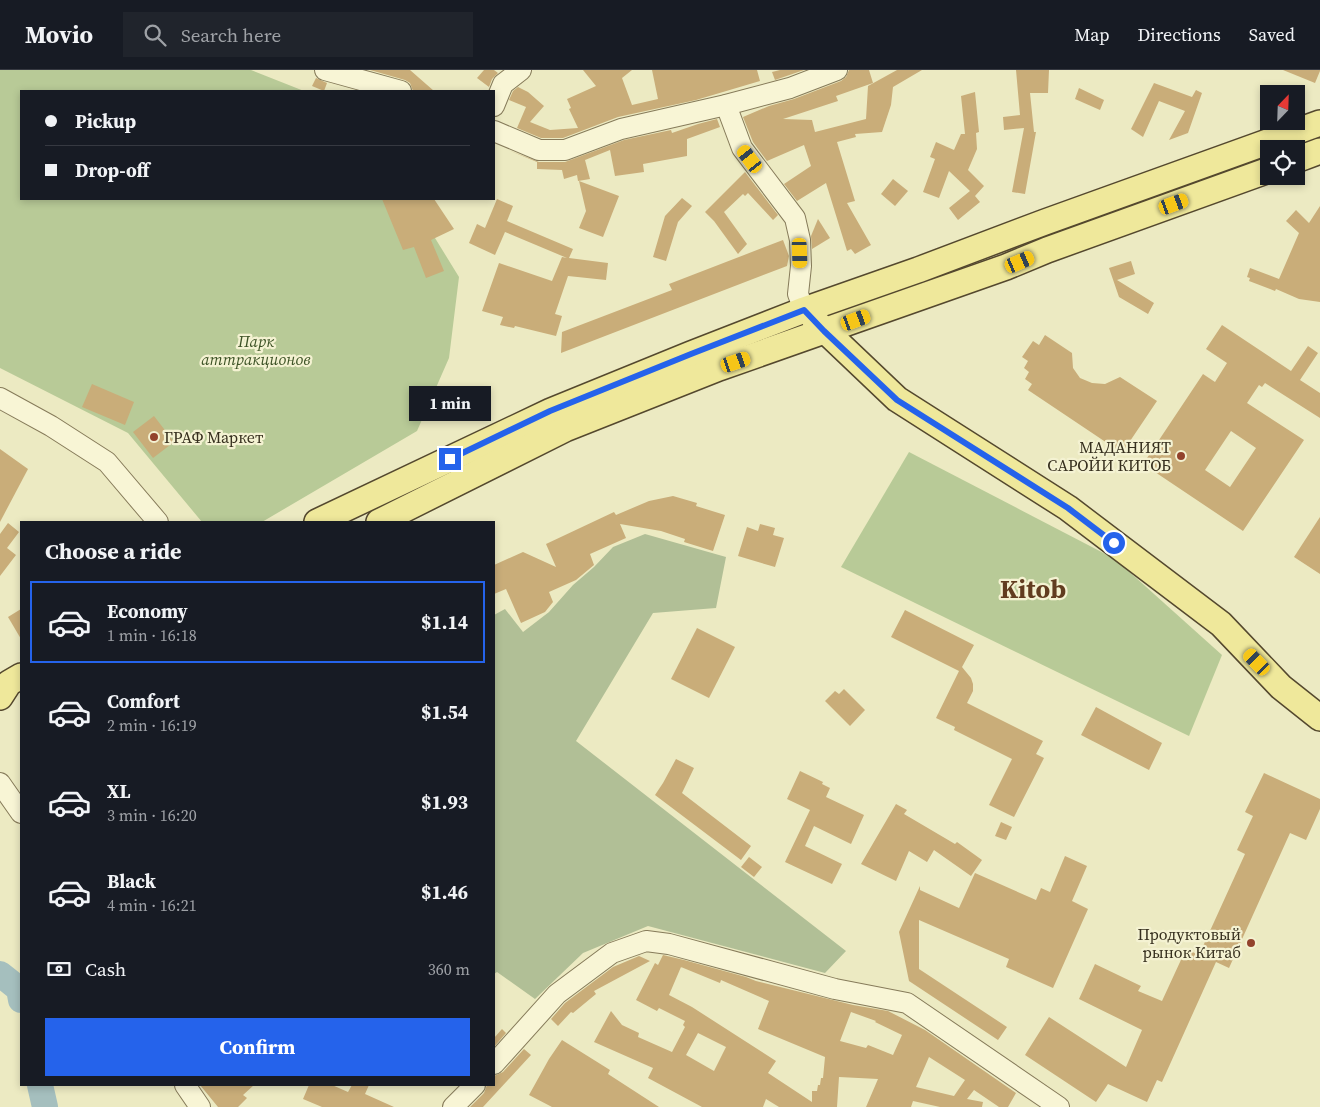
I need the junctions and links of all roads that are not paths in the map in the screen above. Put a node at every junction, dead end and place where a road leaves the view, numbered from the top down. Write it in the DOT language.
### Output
graph roads {
  1 [pos="326,70"];
  2 [pos="521,70"];
  3 [pos="837,70"];
  4 [pos="397,90"];
  5 [pos="495,104"];
  6 [pos="726,105"];
  7 [pos="1320,123"];
  8 [pos="495,131"];
  9 [pos="1320,151"];
  10 [pos="1305,157"];
  11 [pos="1260,173"];
  12 [pos="804,310"];
  13 [pos="824,331"];
  14 [pos="0,398"];
  15 [pos="157,521"];
  16 [pos="319,521"];
  17 [pos="381,521"];
  18 [pos="20,677"];
  19 [pos="0,697"];
  20 [pos="20,701"];
  21 [pos="0,708"];
  22 [pos="1320,718"];
  23 [pos="0,783"];
  24 [pos="20,812"];
  25 [pos="495,1063"];
  26 [pos="186,1086"];
  27 [pos="473,1086"];
  28 [pos="200,1107"];
  29 [pos="453,1107"];
  30 [pos="1058,1107"];
  1 -- 4 [label="street"];
  2 -- 5 [label="street"];
  3 -- 6 [label="street"];
  6 -- 8 [label="street"];
  6 -- 12 [label="street"];
  7 -- 12 [label="main road"];
  9 -- 10 [label="main road"];
  11 -- 13 [label="main road"];
  12 -- 13 [label="main road"];
  12 -- 16 [label="main road"];
  13 -- 17 [label="main road"];
  13 -- 22 [label="main road"];
  14 -- 15 [label="street"];
  18 -- 19 [label="main road"];
  20 -- 21 [label="main road"];
  23 -- 24 [label="street"];
  25 -- 30 [label="street"];
  26 -- 28 [label="street"];
  27 -- 29 [label="street"];
}
